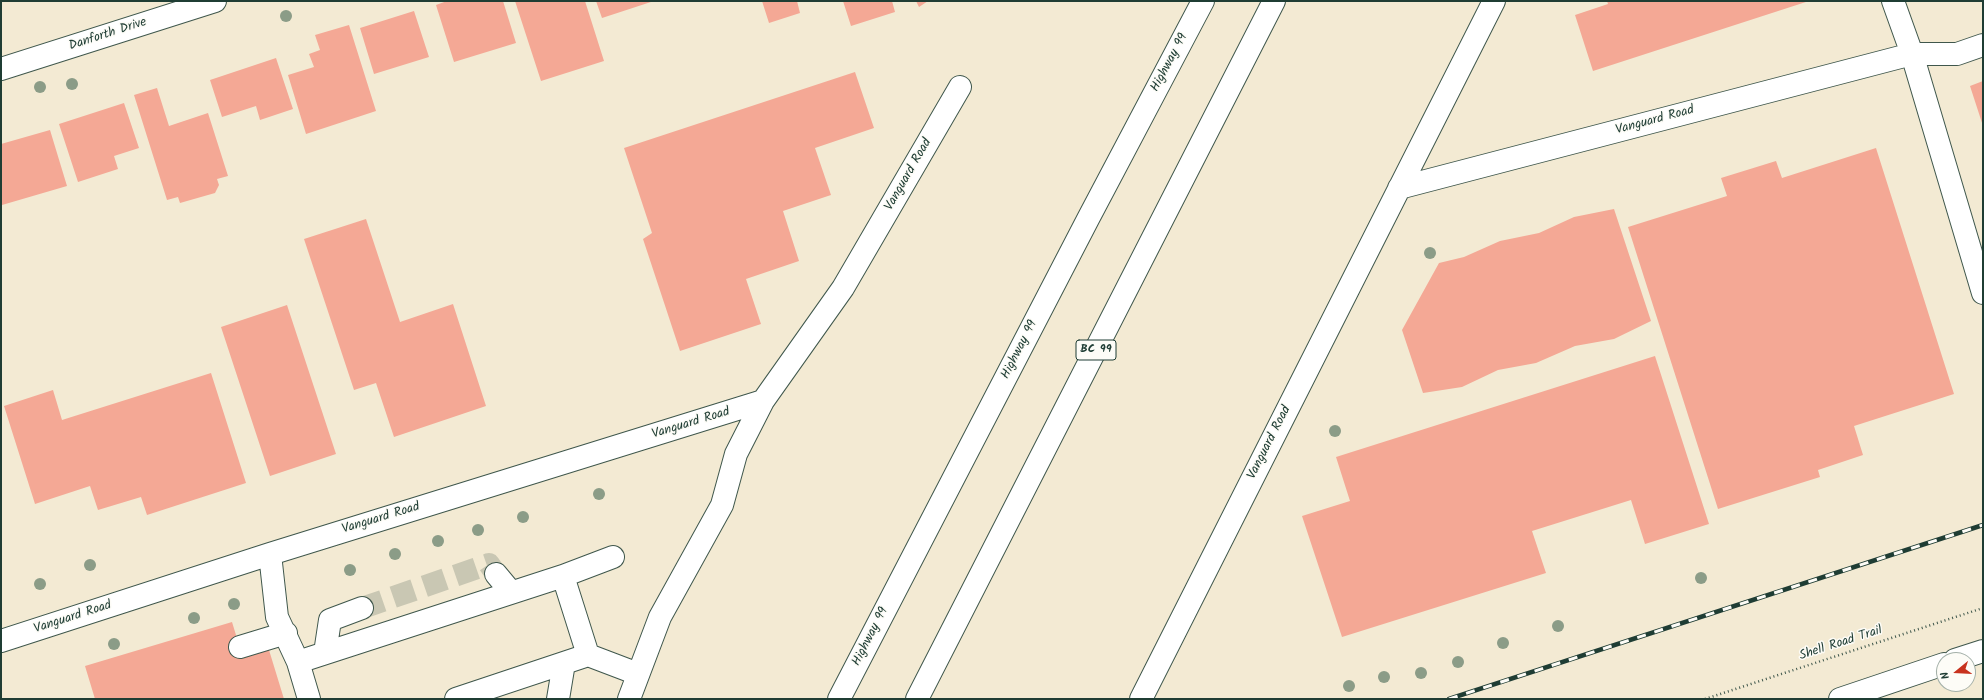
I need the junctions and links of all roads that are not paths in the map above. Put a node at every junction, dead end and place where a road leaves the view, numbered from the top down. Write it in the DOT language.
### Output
graph roads {
  1 [pos="215,1"];
  2 [pos="1191,1"];
  3 [pos="1203,1"];
  4 [pos="1274,1"];
  5 [pos="1494,1"];
  6 [pos="1893,1"];
  7 [pos="1983,45"];
  8 [pos="1912,54"];
  9 [pos="1,69"];
  10 [pos="960,87"];
  11 [pos="1399,188"];
  12 [pos="1088,219"];
  13 [pos="1983,293"];
  14 [pos="763,401"];
  15 [pos="270,554"];
  16 [pos="613,557"];
  17 [pos="496,574"];
  18 [pos="564,576"];
  19 [pos="511,592"];
  20 [pos="362,608"];
  21 [pos="286,633"];
  22 [pos="1,641"];
  23 [pos="240,647"];
  24 [pos="325,653"];
  25 [pos="588,655"];
  26 [pos="298,662"];
  27 [pos="564,663"];
  28 [pos="1936,667"];
  29 [pos="638,674"];
  30 [pos="309,699"];
  31 [pos="456,699"];
  32 [pos="558,699"];
  33 [pos="629,699"];
  34 [pos="839,699"];
  35 [pos="917,699"];
  36 [pos="1141,699"];
  37 [pos="1840,699"];
  1 -- 9 [label="main road, Danforth Drive"];
  2 -- 12 [label="main road"];
  3 -- 12 [label="main road, Highway 99"];
  4 -- 35 [label="main road, BC 99"];
  5 -- 11 [label="main road, Vanguard Road"];
  6 -- 8 [label="main road"];
  7 -- 8 [label="main road, Vanguard Road"];
  8 -- 11 [label="main road, Vanguard Road"];
  8 -- 13 [label="main road"];
  10 -- 14 [label="main road, Vanguard Road"];
  11 -- 36 [label="main road, Vanguard Road"];
  12 -- 34 [label="main road, Highway 99"];
  14 -- 15 [label="main road, Vanguard Road"];
  14 -- 29 [label="main road, Vanguard Road"];
  15 -- 21 [label="main road"];
  15 -- 22 [label="main road, Vanguard Road"];
  16 -- 18 [label="main road"];
  17 -- 19 [label="main road"];
  18 -- 19 [label="main road"];
  18 -- 25 [label="main road"];
  19 -- 24 [label="main road"];
  20 -- 24 [label="main road"];
  21 -- 23 [label="main road"];
  21 -- 26 [label="main road"];
  24 -- 26 [label="main road"];
  25 -- 27 [label="main road"];
  25 -- 29 [label="main road"];
  26 -- 30 [label="main road"];
  27 -- 31 [label="main road"];
  27 -- 32 [label="main road"];
  28 -- 37 [label="main road"];
  29 -- 33 [label="main road, Vanguard Road"];
}
